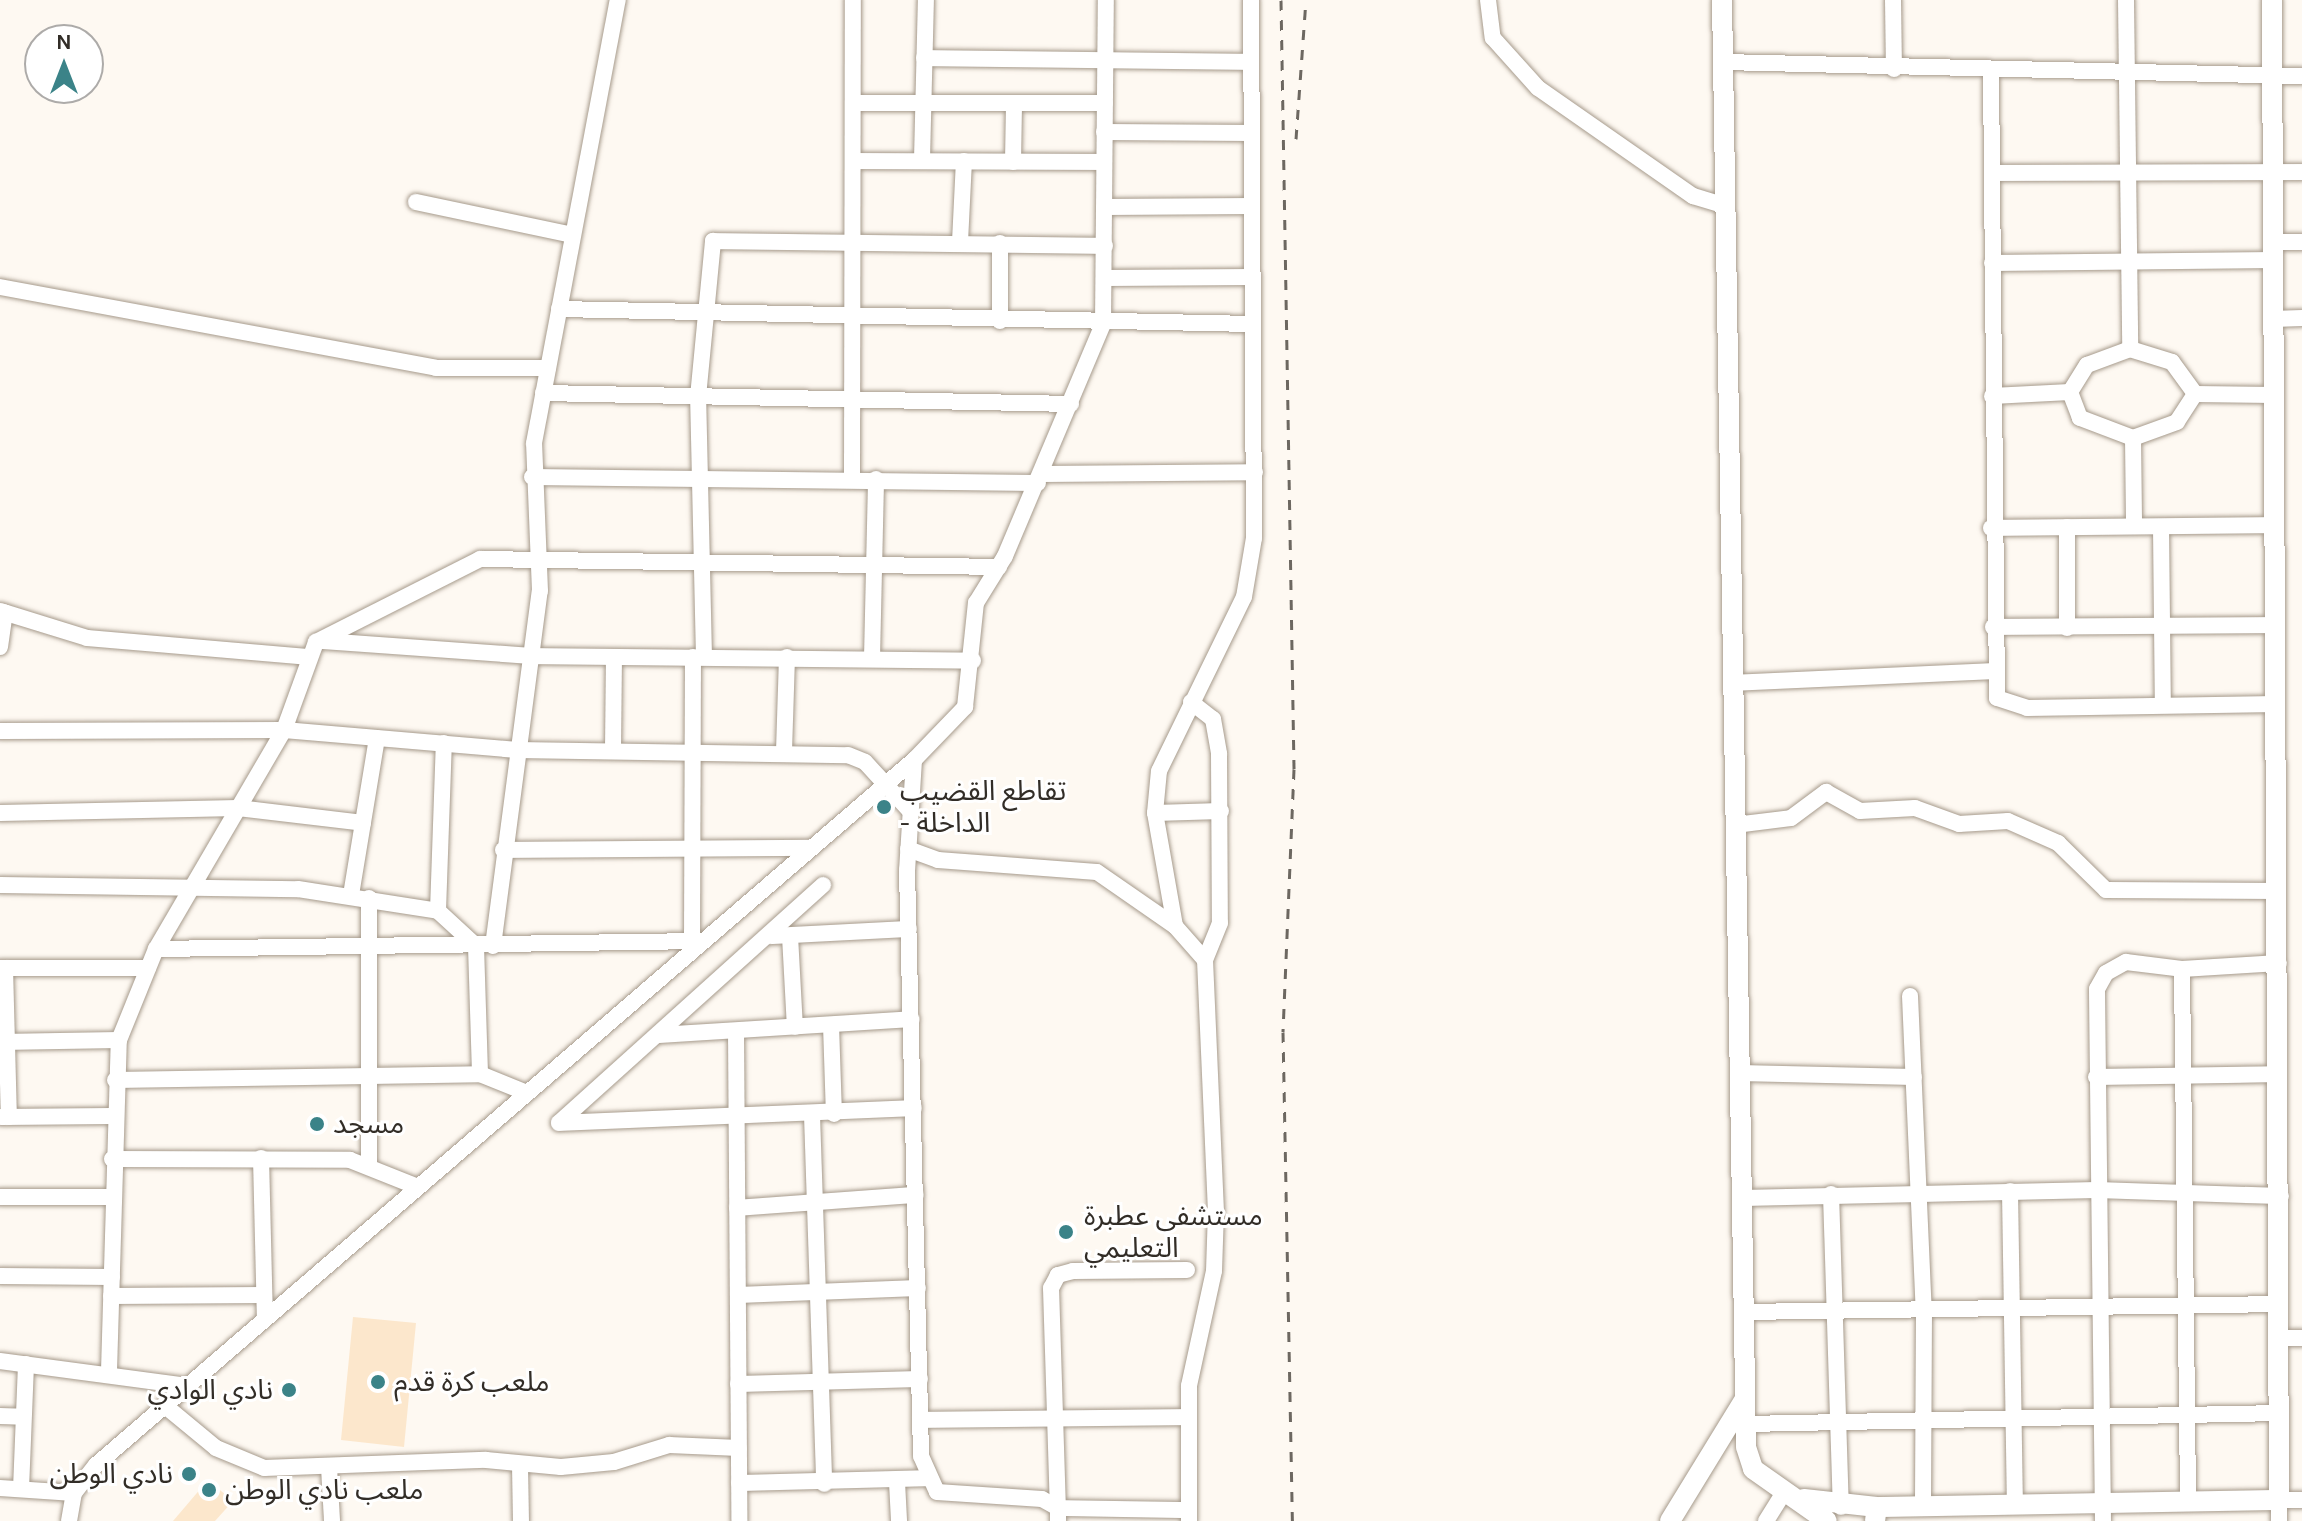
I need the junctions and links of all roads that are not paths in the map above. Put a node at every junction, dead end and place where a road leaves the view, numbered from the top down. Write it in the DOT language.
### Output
graph roads {
  1 [pos="618,0"];
  2 [pos="853,0"];
  3 [pos="926,0"];
  4 [pos="1106,0"];
  5 [pos="1251,0"];
  6 [pos="1488,0"];
  7 [pos="1722,0"];
  8 [pos="1893,0"];
  9 [pos="2126,0"];
  10 [pos="2272,0"];
  11 [pos="924,58"];
  12 [pos="1106,62"];
  13 [pos="1251,62"];
  14 [pos="1723,62"];
  15 [pos="1894,69"];
  16 [pos="1991,72"];
  17 [pos="2127,73"];
  18 [pos="2274,76"];
  19 [pos="2302,76"];
  20 [pos="854,103"];
  21 [pos="923,103"];
  22 [pos="1105,103"];
  23 [pos="1014,104"];
  24 [pos="1104,132"];
  25 [pos="1252,133"];
  26 [pos="922,160"];
  27 [pos="855,161"];
  28 [pos="964,161"];
  29 [pos="1013,162"];
  30 [pos="1104,162"];
  31 [pos="2128,172"];
  32 [pos="2302,172"];
  33 [pos="1994,173"];
  34 [pos="2272,173"];
  35 [pos="416,202"];
  36 [pos="1252,206"];
  37 [pos="1726,206"];
  38 [pos="1104,207"];
  39 [pos="573,235"];
  40 [pos="854,239"];
  41 [pos="960,242"];
  42 [pos="2302,242"];
  43 [pos="1000,243"];
  44 [pos="1105,246"];
  45 [pos="2273,251"];
  46 [pos="2131,261"];
  47 [pos="1992,263"];
  48 [pos="1252,277"];
  49 [pos="1105,278"];
  50 [pos="0,287"];
  51 [pos="559,309"];
  52 [pos="701,313"];
  53 [pos="854,317"];
  54 [pos="2302,318"];
  55 [pos="2273,319"];
  56 [pos="1000,321"];
  57 [pos="1103,324"];
  58 [pos="1252,324"];
  59 [pos="2130,349"];
  60 [pos="548,368"];
  61 [pos="2070,392"];
  62 [pos="543,393"];
  63 [pos="2195,394"];
  64 [pos="2273,395"];
  65 [pos="1992,396"];
  66 [pos="698,397"];
  67 [pos="854,399"];
  68 [pos="1071,404"];
  69 [pos="2133,438"];
  70 [pos="1255,472"];
  71 [pos="701,476"];
  72 [pos="532,477"];
  73 [pos="852,478"];
  74 [pos="1040,478"];
  75 [pos="876,479"];
  76 [pos="2276,525"];
  77 [pos="2134,526"];
  78 [pos="2067,527"];
  79 [pos="2161,527"];
  80 [pos="1991,528"];
  81 [pos="539,560"];
  82 [pos="874,561"];
  83 [pos="706,563"];
  84 [pos="999,567"];
  85 [pos="3,612"];
  86 [pos="2276,625"];
  87 [pos="1993,627"];
  88 [pos="2163,627"];
  89 [pos="2067,628"];
  90 [pos="323,641"];
  91 [pos="0,647"];
  92 [pos="531,656"];
  93 [pos="307,657"];
  94 [pos="614,657"];
  95 [pos="698,657"];
  96 [pos="787,657"];
  97 [pos="872,658"];
  98 [pos="973,661"];
  99 [pos="1993,671"];
  100 [pos="1733,683"];
  101 [pos="1191,702"];
  102 [pos="2277,704"];
  103 [pos="2163,705"];
  104 [pos="284,730"];
  105 [pos="0,731"];
  106 [pos="377,738"];
  107 [pos="444,743"];
  108 [pos="517,750"];
  109 [pos="613,750"];
  110 [pos="695,751"];
  111 [pos="784,752"];
  112 [pos="914,760"];
  113 [pos="884,784"];
  114 [pos="238,808"];
  115 [pos="910,811"];
  116 [pos="1221,811"];
  117 [pos="0,813"];
  118 [pos="1155,813"];
  119 [pos="363,823"];
  120 [pos="1735,825"];
  121 [pos="696,848"];
  122 [pos="808,848"];
  123 [pos="908,849"];
  124 [pos="503,850"];
  125 [pos="938,860"];
  126 [pos="907,870"];
  127 [pos="0,885"];
  128 [pos="823,885"];
  129 [pos="191,888"];
  130 [pos="2278,891"];
  131 [pos="351,895"];
  132 [pos="369,898"];
  133 [pos="438,911"];
  134 [pos="1175,926"];
  135 [pos="909,929"];
  136 [pos="771,936"];
  137 [pos="790,936"];
  138 [pos="698,942"];
  139 [pos="484,946"];
  140 [pos="370,947"];
  141 [pos="156,949"];
  142 [pos="1205,960"];
  143 [pos="2279,963"];
  144 [pos="2,968"];
  145 [pos="148,968"];
  146 [pos="2182,969"];
  147 [pos="1910,996"];
  148 [pos="911,1019"];
  149 [pos="831,1025"];
  150 [pos="795,1027"];
  151 [pos="736,1031"];
  152 [pos="659,1035"];
  153 [pos="119,1040"];
  154 [pos="3,1042"];
  155 [pos="1739,1073"];
  156 [pos="480,1074"];
  157 [pos="2279,1074"];
  158 [pos="368,1076"];
  159 [pos="1914,1077"];
  160 [pos="2096,1077"];
  161 [pos="2184,1077"];
  162 [pos="115,1080"];
  163 [pos="527,1093"];
  164 [pos="914,1108"];
  165 [pos="834,1114"];
  166 [pos="812,1115"];
  167 [pos="112,1116"];
  168 [pos="4,1117"];
  169 [pos="736,1119"];
  170 [pos="261,1158"];
  171 [pos="112,1159"];
  172 [pos="369,1165"];
  173 [pos="418,1187"];
  174 [pos="2097,1190"];
  175 [pos="2010,1191"];
  176 [pos="2187,1193"];
  177 [pos="1831,1194"];
  178 [pos="1919,1194"];
  179 [pos="916,1195"];
  180 [pos="2281,1196"];
  181 [pos="0,1197"];
  182 [pos="112,1197"];
  183 [pos="1743,1198"];
  184 [pos="815,1202"];
  185 [pos="737,1208"];
  186 [pos="1187,1270"];
  187 [pos="0,1276"];
  188 [pos="112,1277"];
  189 [pos="918,1288"];
  190 [pos="818,1292"];
  191 [pos="263,1295"];
  192 [pos="738,1295"];
  193 [pos="111,1296"];
  194 [pos="2280,1304"];
  195 [pos="2186,1307"];
  196 [pos="2099,1308"];
  197 [pos="2012,1309"];
  198 [pos="1834,1311"];
  199 [pos="1924,1311"];
  200 [pos="1743,1312"];
  201 [pos="265,1318"];
  202 [pos="2280,1338"];
  203 [pos="2302,1338"];
  204 [pos="0,1361"];
  205 [pos="26,1364"];
  206 [pos="109,1371"];
  207 [pos="920,1379"];
  208 [pos="821,1382"];
  209 [pos="738,1384"];
  210 [pos="187,1386"];
  211 [pos="1744,1398"];
  212 [pos="164,1405"];
  213 [pos="2281,1413"];
  214 [pos="2186,1415"];
  215 [pos="0,1416"];
  216 [pos="23,1417"];
  217 [pos="1187,1417"];
  218 [pos="2103,1418"];
  219 [pos="2014,1419"];
  220 [pos="920,1420"];
  221 [pos="1055,1420"];
  222 [pos="1837,1420"];
  223 [pos="1923,1420"];
  224 [pos="1746,1424"];
  225 [pos="739,1448"];
  226 [pos="520,1465"];
  227 [pos="1710,1465"];
  228 [pos="329,1467"];
  229 [pos="1753,1469"];
  230 [pos="926,1478"];
  231 [pos="897,1482"];
  232 [pos="739,1483"];
  233 [pos="824,1484"];
  234 [pos="0,1488"];
  235 [pos="21,1489"];
  236 [pos="74,1493"];
  237 [pos="1790,1494"];
  238 [pos="2188,1499"];
  239 [pos="2302,1500"];
  240 [pos="2015,1502"];
  241 [pos="1923,1505"];
  242 [pos="2279,1511"];
  243 [pos="2103,1512"];
  244 [pos="1058,1514"];
  245 [pos="1834,1514"];
  246 [pos="1876,1514"];
  247 [pos="1188,1515"];
  248 [pos="69,1516"];
  249 [pos="86,1521"];
  250 [pos="332,1521"];
  251 [pos="521,1521"];
  252 [pos="739,1521"];
  253 [pos="899,1521"];
  254 [pos="1670,1521"];
  255 [pos="1766,1521"];
  1 -- 39 [label="street"];
  2 -- 20 [label="street"];
  3 -- 11 [label="street"];
  4 -- 12 [label="street"];
  5 -- 13 [label="street"];
  6 -- 37 [label="street"];
  7 -- 14 [label="main road"];
  8 -- 15 [label="street"];
  9 -- 17 [label="street"];
  10 -- 18 [label="main road"];
  11 -- 12 [label="street"];
  11 -- 21 [label="street"];
  12 -- 13 [label="street"];
  12 -- 22 [label="street"];
  13 -- 25 [label="street"];
  14 -- 15 [label="street"];
  14 -- 37 [label="main road"];
  15 -- 16 [label="street"];
  16 -- 17 [label="street"];
  16 -- 33 [label="street"];
  17 -- 18 [label="street"];
  17 -- 31 [label="street"];
  18 -- 19 [label="street"];
  18 -- 34 [label="main road"];
  20 -- 21 [label="street"];
  20 -- 27 [label="street"];
  21 -- 23 [label="street"];
  21 -- 26 [label="street"];
  22 -- 23 [label="street"];
  22 -- 24 [label="street"];
  23 -- 29 [label="street"];
  24 -- 25 [label="street"];
  24 -- 30 [label="street"];
  25 -- 36 [label="street"];
  26 -- 27 [label="street"];
  26 -- 28 [label="street"];
  27 -- 40 [label="street"];
  28 -- 29 [label="street"];
  28 -- 41 [label="street"];
  29 -- 30 [label="street"];
  30 -- 38 [label="street"];
  31 -- 33 [label="street"];
  31 -- 34 [label="street"];
  31 -- 46 [label="street"];
  32 -- 34 [label="street"];
  33 -- 47 [label="street"];
  34 -- 45 [label="main road"];
  35 -- 39 [label="street"];
  36 -- 38 [label="street"];
  36 -- 48 [label="street"];
  37 -- 100 [label="main road"];
  38 -- 44 [label="street"];
  39 -- 51 [label="street"];
  40 -- 41 [label="street"];
  40 -- 52 [label="street"];
  40 -- 53 [label="street"];
  41 -- 43 [label="street"];
  42 -- 45 [label="street"];
  43 -- 44 [label="street"];
  43 -- 56 [label="street"];
  44 -- 49 [label="street"];
  45 -- 46 [label="street"];
  45 -- 55 [label="main road"];
  46 -- 47 [label="street"];
  46 -- 59 [label="street"];
  47 -- 65 [label="street"];
  48 -- 49 [label="street"];
  48 -- 58 [label="street"];
  49 -- 57 [label="street"];
  50 -- 60 [label="street"];
  51 -- 52 [label="street"];
  51 -- 60 [label="street"];
  52 -- 53 [label="street"];
  52 -- 66 [label="street"];
  53 -- 56 [label="street"];
  53 -- 67 [label="street"];
  54 -- 55 [label="street"];
  55 -- 64 [label="main road"];
  56 -- 57 [label="street"];
  57 -- 58 [label="street"];
  57 -- 68 [label="street"];
  58 -- 70 [label="street"];
  59 -- 61 [label="street"];
  59 -- 63 [label="street"];
  60 -- 62 [label="street"];
  61 -- 65 [label="street"];
  61 -- 69 [label="street"];
  62 -- 66 [label="street"];
  62 -- 72 [label="street"];
  63 -- 64 [label="street"];
  63 -- 69 [label="street"];
  64 -- 76 [label="main road"];
  65 -- 80 [label="street"];
  66 -- 67 [label="street"];
  66 -- 71 [label="street"];
  67 -- 68 [label="street"];
  67 -- 73 [label="street"];
  68 -- 74 [label="street"];
  69 -- 77 [label="street"];
  70 -- 74 [label="street"];
  70 -- 101 [label="street"];
  71 -- 72 [label="street"];
  71 -- 73 [label="street"];
  71 -- 83 [label="street"];
  72 -- 81 [label="street"];
  73 -- 75 [label="street"];
  74 -- 75 [label="street"];
  74 -- 84 [label="street"];
  75 -- 82 [label="street"];
  76 -- 79 [label="street"];
  76 -- 86 [label="main road"];
  77 -- 78 [label="street"];
  77 -- 79 [label="street"];
  78 -- 80 [label="street"];
  78 -- 89 [label="street"];
  79 -- 88 [label="street"];
  80 -- 87 [label="street"];
  81 -- 83 [label="street"];
  81 -- 90 [label="street"];
  81 -- 92 [label="street"];
  82 -- 83 [label="street"];
  82 -- 84 [label="street"];
  82 -- 97 [label="street"];
  83 -- 95 [label="street"];
  84 -- 98 [label="street"];
  85 -- 91 [label="street"];
  85 -- 93 [label="street"];
  86 -- 88 [label="street"];
  86 -- 102 [label="main road"];
  87 -- 89 [label="street"];
  87 -- 99 [label="street"];
  88 -- 89 [label="street"];
  88 -- 103 [label="street"];
  90 -- 92 [label="street"];
  90 -- 93 [label="street"];
  92 -- 94 [label="street"];
  92 -- 108 [label="street"];
  93 -- 104 [label="street"];
  94 -- 95 [label="street"];
  94 -- 109 [label="street"];
  95 -- 96 [label="street"];
  95 -- 110 [label="street"];
  96 -- 97 [label="street"];
  96 -- 111 [label="street"];
  97 -- 98 [label="street"];
  98 -- 112 [label="street"];
  99 -- 100 [label="street"];
  99 -- 103 [label="street"];
  100 -- 120 [label="main road"];
  101 -- 116 [label="street"];
  101 -- 118 [label="street"];
  102 -- 103 [label="street"];
  102 -- 130 [label="main road"];
  104 -- 105 [label="street"];
  104 -- 106 [label="street"];
  104 -- 114 [label="street"];
  106 -- 107 [label="street"];
  106 -- 119 [label="street"];
  107 -- 108 [label="street"];
  107 -- 133 [label="street"];
  108 -- 109 [label="street"];
  108 -- 124 [label="street"];
  109 -- 110 [label="street"];
  110 -- 111 [label="street"];
  110 -- 121 [label="street"];
  111 -- 113 [label="street"];
  112 -- 113 [label="street"];
  112 -- 115 [label="street"];
  113 -- 115 [label="street"];
  113 -- 122 [label="street"];
  114 -- 117 [label="street"];
  114 -- 119 [label="street"];
  114 -- 129 [label="street"];
  115 -- 123 [label="street"];
  116 -- 118 [label="street"];
  116 -- 142 [label="street"];
  118 -- 134 [label="street"];
  119 -- 131 [label="street"];
  120 -- 130 [label="street"];
  120 -- 155 [label="main road"];
  121 -- 122 [label="street"];
  121 -- 124 [label="street"];
  121 -- 138 [label="street"];
  122 -- 138 [label="street"];
  123 -- 125 [label="street"];
  123 -- 126 [label="street"];
  124 -- 139 [label="street"];
  125 -- 126 [label="street"];
  125 -- 134 [label="street"];
  126 -- 135 [label="street"];
  127 -- 129 [label="street"];
  128 -- 136 [label="street"];
  129 -- 131 [label="street"];
  129 -- 141 [label="street"];
  130 -- 143 [label="main road"];
  131 -- 132 [label="street"];
  132 -- 133 [label="street"];
  132 -- 140 [label="street"];
  133 -- 139 [label="street"];
  134 -- 142 [label="street"];
  135 -- 137 [label="street"];
  135 -- 148 [label="street"];
  136 -- 137 [label="street"];
  136 -- 152 [label="street"];
  137 -- 150 [label="street"];
  138 -- 139 [label="street"];
  138 -- 163 [label="street"];
  139 -- 140 [label="street"];
  139 -- 156 [label="street"];
  140 -- 141 [label="street"];
  140 -- 158 [label="street"];
  141 -- 145 [label="street"];
  142 -- 217 [label="street"];
  143 -- 146 [label="street"];
  143 -- 157 [label="main road"];
  144 -- 145 [label="street"];
  144 -- 154 [label="street"];
  145 -- 153 [label="street"];
  146 -- 160 [label="street"];
  146 -- 161 [label="street"];
  147 -- 159 [label="street"];
  148 -- 149 [label="street"];
  148 -- 164 [label="street"];
  149 -- 150 [label="street"];
  149 -- 165 [label="street"];
  150 -- 151 [label="street"];
  151 -- 152 [label="street"];
  151 -- 169 [label="street"];
  152 -- 169 [label="street"];
  153 -- 154 [label="street"];
  153 -- 162 [label="street"];
  154 -- 168 [label="street"];
  155 -- 159 [label="street"];
  155 -- 183 [label="main road"];
  156 -- 158 [label="street"];
  156 -- 163 [label="street"];
  157 -- 161 [label="street"];
  157 -- 180 [label="main road"];
  158 -- 162 [label="street"];
  158 -- 172 [label="street"];
  159 -- 178 [label="street"];
  160 -- 161 [label="street"];
  160 -- 174 [label="street"];
  161 -- 176 [label="street"];
  162 -- 167 [label="street"];
  163 -- 173 [label="street"];
  164 -- 165 [label="street"];
  164 -- 179 [label="street"];
  165 -- 166 [label="street"];
  166 -- 169 [label="street"];
  166 -- 184 [label="street"];
  167 -- 168 [label="street"];
  167 -- 171 [label="street"];
  169 -- 185 [label="street"];
  170 -- 171 [label="street"];
  170 -- 172 [label="street"];
  170 -- 191 [label="street"];
  171 -- 182 [label="street"];
  172 -- 173 [label="street"];
  173 -- 201 [label="street"];
  174 -- 175 [label="street"];
  174 -- 176 [label="street"];
  174 -- 196 [label="street"];
  175 -- 178 [label="street"];
  175 -- 197 [label="street"];
  176 -- 180 [label="street"];
  176 -- 195 [label="street"];
  177 -- 178 [label="street"];
  177 -- 183 [label="street"];
  177 -- 198 [label="street"];
  178 -- 199 [label="street"];
  179 -- 184 [label="street"];
  179 -- 189 [label="street"];
  180 -- 194 [label="main road"];
  181 -- 182 [label="street"];
  182 -- 188 [label="street"];
  183 -- 200 [label="main road"];
  184 -- 185 [label="street"];
  184 -- 190 [label="street"];
  185 -- 192 [label="street"];
  186 -- 221 [label="street"];
  187 -- 188 [label="street"];
  188 -- 193 [label="street"];
  189 -- 190 [label="street"];
  189 -- 207 [label="street"];
  190 -- 192 [label="street"];
  190 -- 208 [label="street"];
  191 -- 193 [label="street"];
  191 -- 201 [label="street"];
  192 -- 209 [label="street"];
  193 -- 206 [label="street"];
  194 -- 195 [label="street"];
  194 -- 202 [label="main road"];
  195 -- 196 [label="street"];
  195 -- 214 [label="street"];
  196 -- 197 [label="street"];
  196 -- 218 [label="street"];
  197 -- 199 [label="street"];
  197 -- 219 [label="street"];
  198 -- 199 [label="street"];
  198 -- 200 [label="street"];
  198 -- 222 [label="street"];
  199 -- 223 [label="street"];
  200 -- 211 [label="main road"];
  201 -- 210 [label="street"];
  202 -- 203 [label="street"];
  202 -- 213 [label="main road"];
  204 -- 205 [label="street"];
  205 -- 206 [label="street"];
  205 -- 216 [label="street"];
  206 -- 210 [label="street"];
  207 -- 208 [label="street"];
  207 -- 220 [label="street"];
  208 -- 209 [label="street"];
  208 -- 233 [label="street"];
  209 -- 225 [label="street"];
  210 -- 212 [label="street"];
  211 -- 224 [label="main road"];
  211 -- 227 [label="main road"];
  212 -- 228 [label="street"];
  212 -- 236 [label="street"];
  213 -- 214 [label="street"];
  213 -- 242 [label="main road"];
  214 -- 218 [label="street"];
  214 -- 238 [label="street"];
  215 -- 216 [label="street"];
  216 -- 235 [label="street"];
  217 -- 221 [label="street"];
  217 -- 247 [label="street"];
  218 -- 219 [label="street"];
  218 -- 243 [label="street"];
  219 -- 223 [label="street"];
  219 -- 240 [label="street"];
  220 -- 221 [label="street"];
  220 -- 230 [label="street"];
  221 -- 244 [label="street"];
  222 -- 223 [label="street"];
  222 -- 224 [label="street"];
  222 -- 245 [label="street"];
  223 -- 241 [label="street"];
  224 -- 229 [label="main road"];
  225 -- 226 [label="street"];
  225 -- 232 [label="street"];
  226 -- 228 [label="street"];
  226 -- 251 [label="street"];
  227 -- 229 [label="main road"];
  227 -- 254 [label="main road"];
  228 -- 250 [label="street"];
  229 -- 237 [label="main road"];
  230 -- 231 [label="street"];
  230 -- 244 [label="street"];
  231 -- 233 [label="street"];
  231 -- 253 [label="street"];
  232 -- 233 [label="street"];
  232 -- 252 [label="street"];
  234 -- 235 [label="street"];
  235 -- 236 [label="street"];
  236 -- 248 [label="street"];
  237 -- 245 [label="main road"];
  237 -- 255 [label="street"];
  238 -- 242 [label="main road"];
  238 -- 243 [label="main road"];
  239 -- 242 [label="street"];
  240 -- 241 [label="main road"];
  240 -- 243 [label="main road"];
  241 -- 246 [label="main road"];
  244 -- 247 [label="street"];
  245 -- 246 [label="main road"];
  248 -- 249 [label="street"];
}
